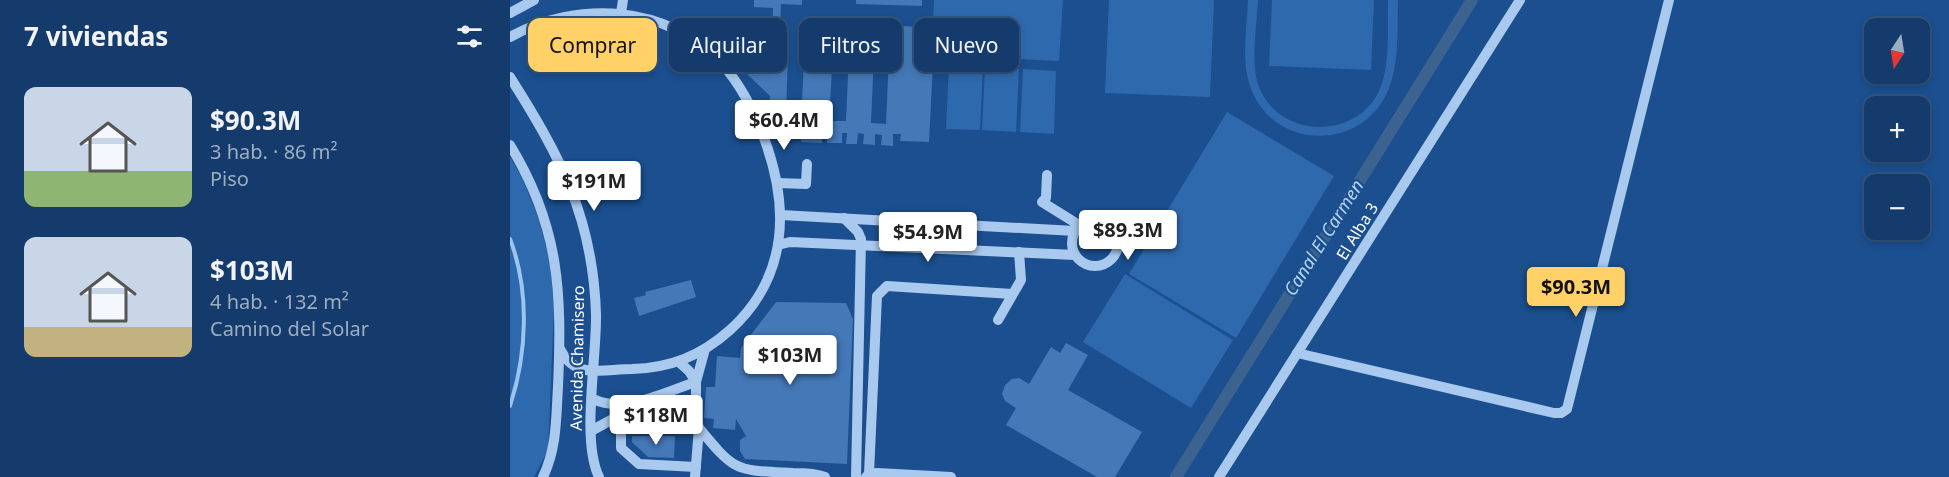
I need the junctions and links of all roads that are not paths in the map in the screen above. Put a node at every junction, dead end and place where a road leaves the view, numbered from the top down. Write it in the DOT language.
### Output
graph roads {
  1 [pos="534,0"];
  2 [pos="623,0"];
  3 [pos="1520,0"];
  4 [pos="1669,0"];
  5 [pos="510,13"];
  6 [pos="621,13"];
  7 [pos="510,37"];
  8 [pos="510,76"];
  9 [pos="510,145"];
  10 [pos="807,164"];
  11 [pos="1047,176"];
  12 [pos="778,183"];
  13 [pos="781,215"];
  14 [pos="843,218"];
  15 [pos="1077,228"];
  16 [pos="778,245"];
  17 [pos="861,246"];
  18 [pos="1020,252"];
  19 [pos="1075,255"];
  20 [pos="1012,294"];
  21 [pos="998,320"];
  22 [pos="560,349"];
  23 [pos="705,349"];
  24 [pos="1297,353"];
  25 [pos="679,362"];
  26 [pos="594,371"];
  27 [pos="696,382"];
  28 [pos="593,399"];
  29 [pos="621,406"];
  30 [pos="621,418"];
  31 [pos="697,422"];
  32 [pos="591,430"];
  33 [pos="695,472"];
  34 [pos="868,475"];
  35 [pos="543,477"];
  36 [pos="599,477"];
  37 [pos="825,477"];
  38 [pos="856,477"];
  39 [pos="951,477"];
  40 [pos="1219,477"];
  1 -- 5 [label="street"];
  2 -- 6 [label="street"];
  3 -- 24 [label="street, El Alba 3"];
  4 -- 24 [label="street"];
  6 -- 7 [label="street"];
  6 -- 12 [label="street"];
  8 -- 26 [label="street, Avenida Chamisero"];
  9 -- 22 [label="street, Avenida Chamisero"];
  10 -- 12 [label="street"];
  11 -- 15 [label="street"];
  12 -- 13 [label="street"];
  13 -- 14 [label="street"];
  13 -- 16 [label="street"];
  14 -- 15 [label="street"];
  14 -- 17 [label="street"];
  15 -- 19 [label="street"];
  15 -- 19 [label="street"];
  16 -- 17 [label="street"];
  16 -- 23 [label="street"];
  17 -- 18 [label="street"];
  17 -- 38 [label="street"];
  18 -- 19 [label="street"];
  18 -- 20 [label="street"];
  20 -- 21 [label="street"];
  20 -- 34 [label="street"];
  22 -- 26 [label="street"];
  22 -- 35 [label="street, Avenida Chamisero"];
  23 -- 25 [label="street"];
  23 -- 27 [label="street"];
  24 -- 40 [label="street, El Alba 3"];
  25 -- 26 [label="street"];
  25 -- 27 [label="street"];
  26 -- 28 [label="street, Avenida Chamisero"];
  27 -- 29 [label="street"];
  27 -- 31 [label="street"];
  28 -- 29 [label="street"];
  28 -- 32 [label="street, Avenida Chamisero"];
  29 -- 30 [label="street"];
  30 -- 31 [label="street"];
  30 -- 32 [label="street"];
  30 -- 33 [label="street"];
  31 -- 33 [label="street"];
  31 -- 37 [label="street"];
  32 -- 36 [label="street, Avenida Chamisero"];
  34 -- 39 [label="street"];
}
